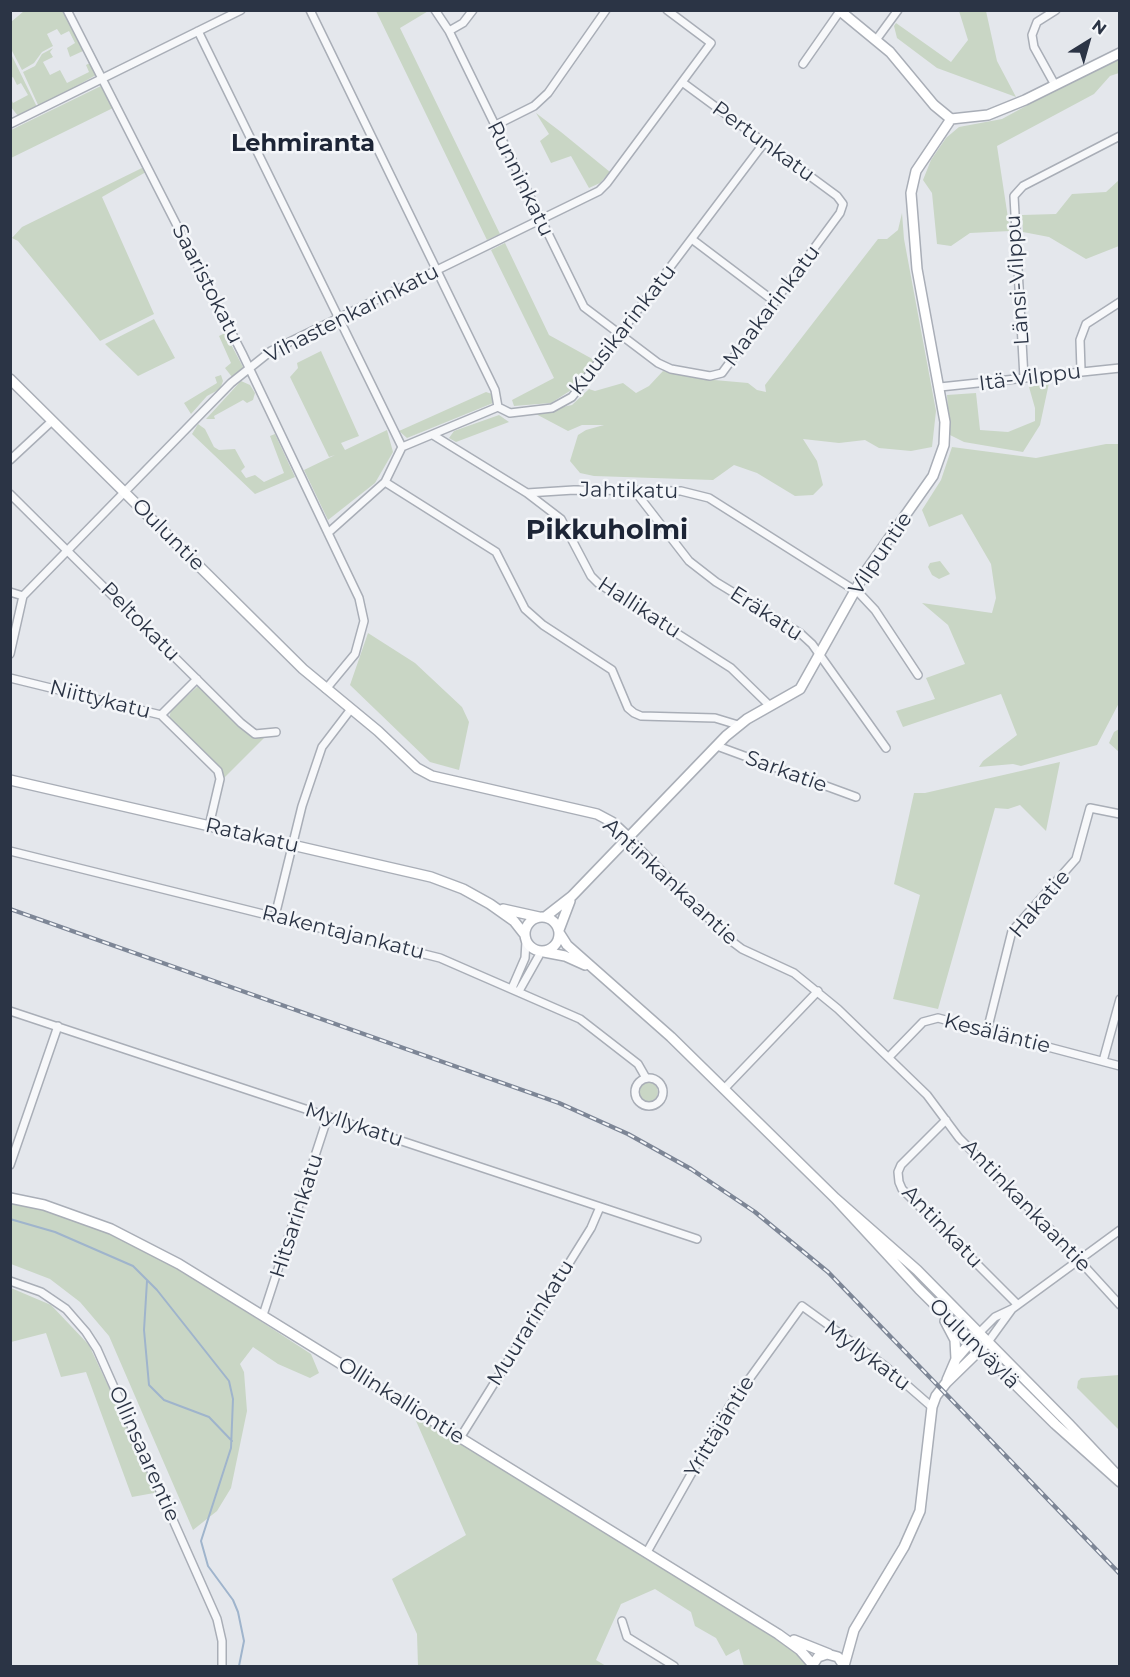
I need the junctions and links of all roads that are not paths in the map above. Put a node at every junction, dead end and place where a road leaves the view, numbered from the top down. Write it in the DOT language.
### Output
graph roads {
  1 [pos="67,10"];
  2 [pos="241,10"];
  3 [pos="310,10"];
  4 [pos="435,10"];
  5 [pos="473,10"];
  6 [pos="606,10"];
  7 [pos="667,10"];
  8 [pos="898,10"];
  9 [pos="1056,10"];
  10 [pos="839,11"];
  11 [pos="198,31"];
  12 [pos="449,31"];
  13 [pos="876,39"];
  14 [pos="1119,52"];
  15 [pos="803,64"];
  16 [pos="103,79"];
  17 [pos="682,82"];
  18 [pos="1055,85"];
  19 [pos="951,119"];
  20 [pos="10,124"];
  21 [pos="494,126"];
  22 [pos="1119,136"];
  23 [pos="764,143"];
  24 [pos="843,204"];
  25 [pos="540,220"];
  26 [pos="693,240"];
  27 [pos="436,270"];
  28 [pos="775,302"];
  29 [pos="1119,302"];
  30 [pos="338,317"];
  31 [pos="621,336"];
  32 [pos="1119,368"];
  33 [pos="250,369"];
  34 [pos="1081,370"];
  35 [pos="1024,378"];
  36 [pos="10,379"];
  37 [pos="940,387"];
  38 [pos="498,407"];
  39 [pos="52,421"];
  40 [pos="433,435"];
  41 [pos="402,447"];
  42 [pos="10,460"];
  43 [pos="385,482"];
  44 [pos="634,490"];
  45 [pos="125,492"];
  46 [pos="527,493"];
  47 [pos="10,494"];
  48 [pos="328,533"];
  49 [pos="68,549"];
  50 [pos="855,590"];
  51 [pos="10,592"];
  52 [pos="23,596"];
  53 [pos="10,654"];
  54 [pos="819,655"];
  55 [pos="918,675"];
  56 [pos="10,678"];
  57 [pos="197,679"];
  58 [pos="326,689"];
  59 [pos="770,706"];
  60 [pos="351,709"];
  61 [pos="161,715"];
  62 [pos="738,725"];
  63 [pos="276,732"];
  64 [pos="717,746"];
  65 [pos="886,748"];
  66 [pos="10,780"];
  67 [pos="856,797"];
  68 [pos="1119,814"];
  69 [pos="209,826"];
  70 [pos="628,837"];
  71 [pos="291,845"];
  72 [pos="10,850"];
  73 [pos="572,896"];
  74 [pos="490,904"];
  75 [pos="275,916"];
  76 [pos="542,917"];
  77 [pos="559,932"];
  78 [pos="525,938"];
  79 [pos="542,952"];
  80 [pos="595,969"];
  81 [pos="515,990"];
  82 [pos="818,992"];
  83 [pos="1119,999"];
  84 [pos="10,1011"];
  85 [pos="57,1026"];
  86 [pos="987,1030"];
  87 [pos="889,1058"];
  88 [pos="1103,1061"];
  89 [pos="1119,1066"];
  90 [pos="646,1078"];
  91 [pos="724,1089"];
  92 [pos="328,1116"];
  93 [pos="946,1120"];
  94 [pos="10,1164"];
  95 [pos="10,1198"];
  96 [pos="600,1207"];
  97 [pos="844,1208"];
  98 [pos="1119,1230"];
  99 [pos="697,1239"];
  100 [pos="1077,1258"];
  101 [pos="10,1281"];
  102 [pos="919,1289"];
  103 [pos="1119,1305"];
  104 [pos="802,1306"];
  105 [pos="1015,1307"];
  106 [pos="262,1315"];
  107 [pos="979,1333"];
  108 [pos="971,1341"];
  109 [pos="988,1342"];
  110 [pos="980,1350"];
  111 [pos="956,1359"];
  112 [pos="946,1383"];
  113 [pos="932,1407"];
  114 [pos="460,1438"];
  115 [pos="1119,1480"];
  116 [pos="647,1552"];
  117 [pos="622,1621"];
  118 [pos="854,1630"];
  119 [pos="778,1634"];
  120 [pos="831,1654"];
  121 [pos="222,1666"];
  122 [pos="674,1666"];
  123 [pos="813,1666"];
  124 [pos="844,1666"];
  1 -- 16 [label="street, Saaristokatu"];
  2 -- 11 [label="street"];
  3 -- 27 [label="street"];
  4 -- 12 [label="street, Runninkatu"];
  5 -- 12 [label="street"];
  6 -- 21 [label="street"];
  7 -- 17 [label="street, Vihastenkarinkatu"];
  8 -- 13 [label="street"];
  9 -- 18 [label="street"];
  10 -- 13 [label="street"];
  10 -- 15 [label="street"];
  11 -- 16 [label="street"];
  11 -- 30 [label="street"];
  12 -- 21 [label="street, Runninkatu"];
  13 -- 19 [label="street"];
  14 -- 18 [label="street"];
  16 -- 20 [label="street"];
  16 -- 33 [label="street, Saaristokatu"];
  17 -- 23 [label="street, Pertunkatu"];
  17 -- 25 [label="street, Vihastenkarinkatu"];
  18 -- 19 [label="street"];
  19 -- 37 [label="street, Vilpuntie"];
  21 -- 25 [label="street, Runninkatu"];
  22 -- 35 [label="street, Länsi-Vilppu"];
  23 -- 24 [label="street, Pertunkatu"];
  23 -- 26 [label="street, Kuusikarinkatu"];
  24 -- 28 [label="street, Maakarinkatu"];
  25 -- 27 [label="street, Vihastenkarinkatu"];
  25 -- 31 [label="street, Runninkatu"];
  26 -- 28 [label="street"];
  26 -- 31 [label="street, Kuusikarinkatu"];
  27 -- 30 [label="street, Vihastenkarinkatu"];
  27 -- 38 [label="street"];
  28 -- 31 [label="street, Maakarinkatu"];
  29 -- 34 [label="street"];
  30 -- 33 [label="street, Vihastenkarinkatu"];
  30 -- 41 [label="street"];
  31 -- 38 [label="street, Kuusikarinkatu"];
  32 -- 34 [label="street, Itä-Vilppu"];
  33 -- 45 [label="street, Vihastenkarinkatu"];
  33 -- 48 [label="street, Saaristokatu"];
  34 -- 35 [label="street, Itä-Vilppu"];
  35 -- 37 [label="street, Itä-Vilppu"];
  36 -- 39 [label="street, Ouluntie"];
  37 -- 50 [label="street, Vilpuntie"];
  38 -- 40 [label="street"];
  39 -- 42 [label="street"];
  39 -- 45 [label="street, Ouluntie"];
  40 -- 41 [label="street"];
  40 -- 46 [label="street"];
  41 -- 43 [label="street"];
  43 -- 48 [label="street"];
  43 -- 62 [label="street"];
  44 -- 46 [label="street, Jahtikatu"];
  44 -- 50 [label="street, Jahtikatu"];
  44 -- 54 [label="street, Eräkatu"];
  45 -- 49 [label="street, Vihastenkarinkatu"];
  45 -- 58 [label="street, Ouluntie"];
  46 -- 59 [label="street, Hallikatu"];
  47 -- 49 [label="street, Peltokatu"];
  48 -- 58 [label="street, Saaristokatu"];
  49 -- 52 [label="street, Vihastenkarinkatu"];
  49 -- 57 [label="street, Peltokatu"];
  50 -- 54 [label="street, Vilpuntie"];
  50 -- 55 [label="street, Jahtikatu"];
  51 -- 52 [label="street"];
  52 -- 53 [label="street"];
  54 -- 59 [label="street, Vilpuntie"];
  54 -- 65 [label="street, Eräkatu"];
  56 -- 61 [label="street, Niittykatu"];
  57 -- 61 [label="street"];
  57 -- 63 [label="street, Peltokatu"];
  58 -- 60 [label="street, Antinkankaantie"];
  59 -- 62 [label="street, Vilpuntie"];
  60 -- 70 [label="street, Antinkankaantie"];
  60 -- 71 [label="street"];
  61 -- 69 [label="street, Niittykatu"];
  62 -- 64 [label="street, Vilpuntie"];
  64 -- 67 [label="street, Sarkatie"];
  64 -- 70 [label="street, Vilpuntie"];
  66 -- 69 [label="street, Ratakatu"];
  68 -- 86 [label="street, Hakatie"];
  69 -- 71 [label="street, Ratakatu"];
  70 -- 73 [label="street, Vilpuntie"];
  70 -- 82 [label="street, Antinkankaantie"];
  71 -- 74 [label="street, Ratakatu"];
  71 -- 75 [label="street"];
  72 -- 75 [label="street, Rakentajankatu"];
  73 -- 76 [label="street, Vilpuntie"];
  73 -- 77 [label="street, Vilpuntie"];
  74 -- 76 [label="street, Ratakatu"];
  74 -- 78 [label="street, Ratakatu"];
  75 -- 81 [label="street, Rakentajankatu"];
  76 -- 77 [label="street"];
  76 -- 78 [label="street"];
  77 -- 79 [label="street"];
  77 -- 80 [label="street, Oulunväylä"];
  78 -- 79 [label="street"];
  78 -- 81 [label="street"];
  79 -- 80 [label="street, Oulunväylä"];
  79 -- 81 [label="street"];
  80 -- 91 [label="street, Oulunväylä"];
  81 -- 90 [label="street, Rakentajankatu"];
  82 -- 87 [label="street, Antinkankaantie"];
  82 -- 91 [label="street"];
  83 -- 88 [label="street"];
  84 -- 85 [label="street, Myllykatu"];
  85 -- 92 [label="street, Myllykatu"];
  85 -- 94 [label="street"];
  86 -- 87 [label="street, Kesäläntie"];
  86 -- 88 [label="street, Kesäläntie"];
  87 -- 93 [label="street, Antinkankaantie"];
  88 -- 89 [label="street, Kesäläntie"];
  90 -- 90 [label="street, Rakentajankatu"];
  91 -- 97 [label="street, Oulunväylä"];
  92 -- 96 [label="street, Myllykatu"];
  92 -- 106 [label="street, Hitsarinkatu"];
  93 -- 100 [label="street, Antinkankaantie"];
  93 -- 105 [label="street, Antinkatu"];
  95 -- 106 [label="street, Ollinkalliontie"];
  96 -- 99 [label="street, Myllykatu"];
  96 -- 114 [label="street, Muurarinkatu"];
  97 -- 102 [label="street, Oulunväylä"];
  97 -- 107 [label="street, Oulunväylä"];
  98 -- 100 [label="street"];
  100 -- 103 [label="street, Antinkankaantie"];
  100 -- 105 [label="street"];
  101 -- 121 [label="street, Ollinsaarentie"];
  102 -- 108 [label="street, Oulunväylä"];
  102 -- 111 [label="street"];
  104 -- 113 [label="street, Myllykatu"];
  104 -- 116 [label="street, Yrittäjäntie"];
  105 -- 107 [label="street"];
  105 -- 109 [label="street"];
  106 -- 114 [label="street, Ollinkalliontie"];
  107 -- 108 [label="street"];
  107 -- 109 [label="street, Oulunväylä"];
  108 -- 110 [label="street, Oulunväylä"];
  108 -- 111 [label="street"];
  109 -- 110 [label="street"];
  109 -- 115 [label="street, Oulunväylä"];
  110 -- 112 [label="street"];
  110 -- 115 [label="street, Oulunväylä"];
  111 -- 112 [label="street"];
  112 -- 113 [label="street"];
  113 -- 118 [label="street"];
  114 -- 116 [label="street, Ollinkalliontie"];
  116 -- 119 [label="street, Ollinkalliontie"];
  117 -- 122 [label="street"];
  118 -- 120 [label="street"];
  118 -- 124 [label="street"];
  119 -- 120 [label="street, Ollinkalliontie"];
  119 -- 123 [label="street, Ollinkalliontie"];
  120 -- 123 [label="street"];
  120 -- 124 [label="street"];
}
